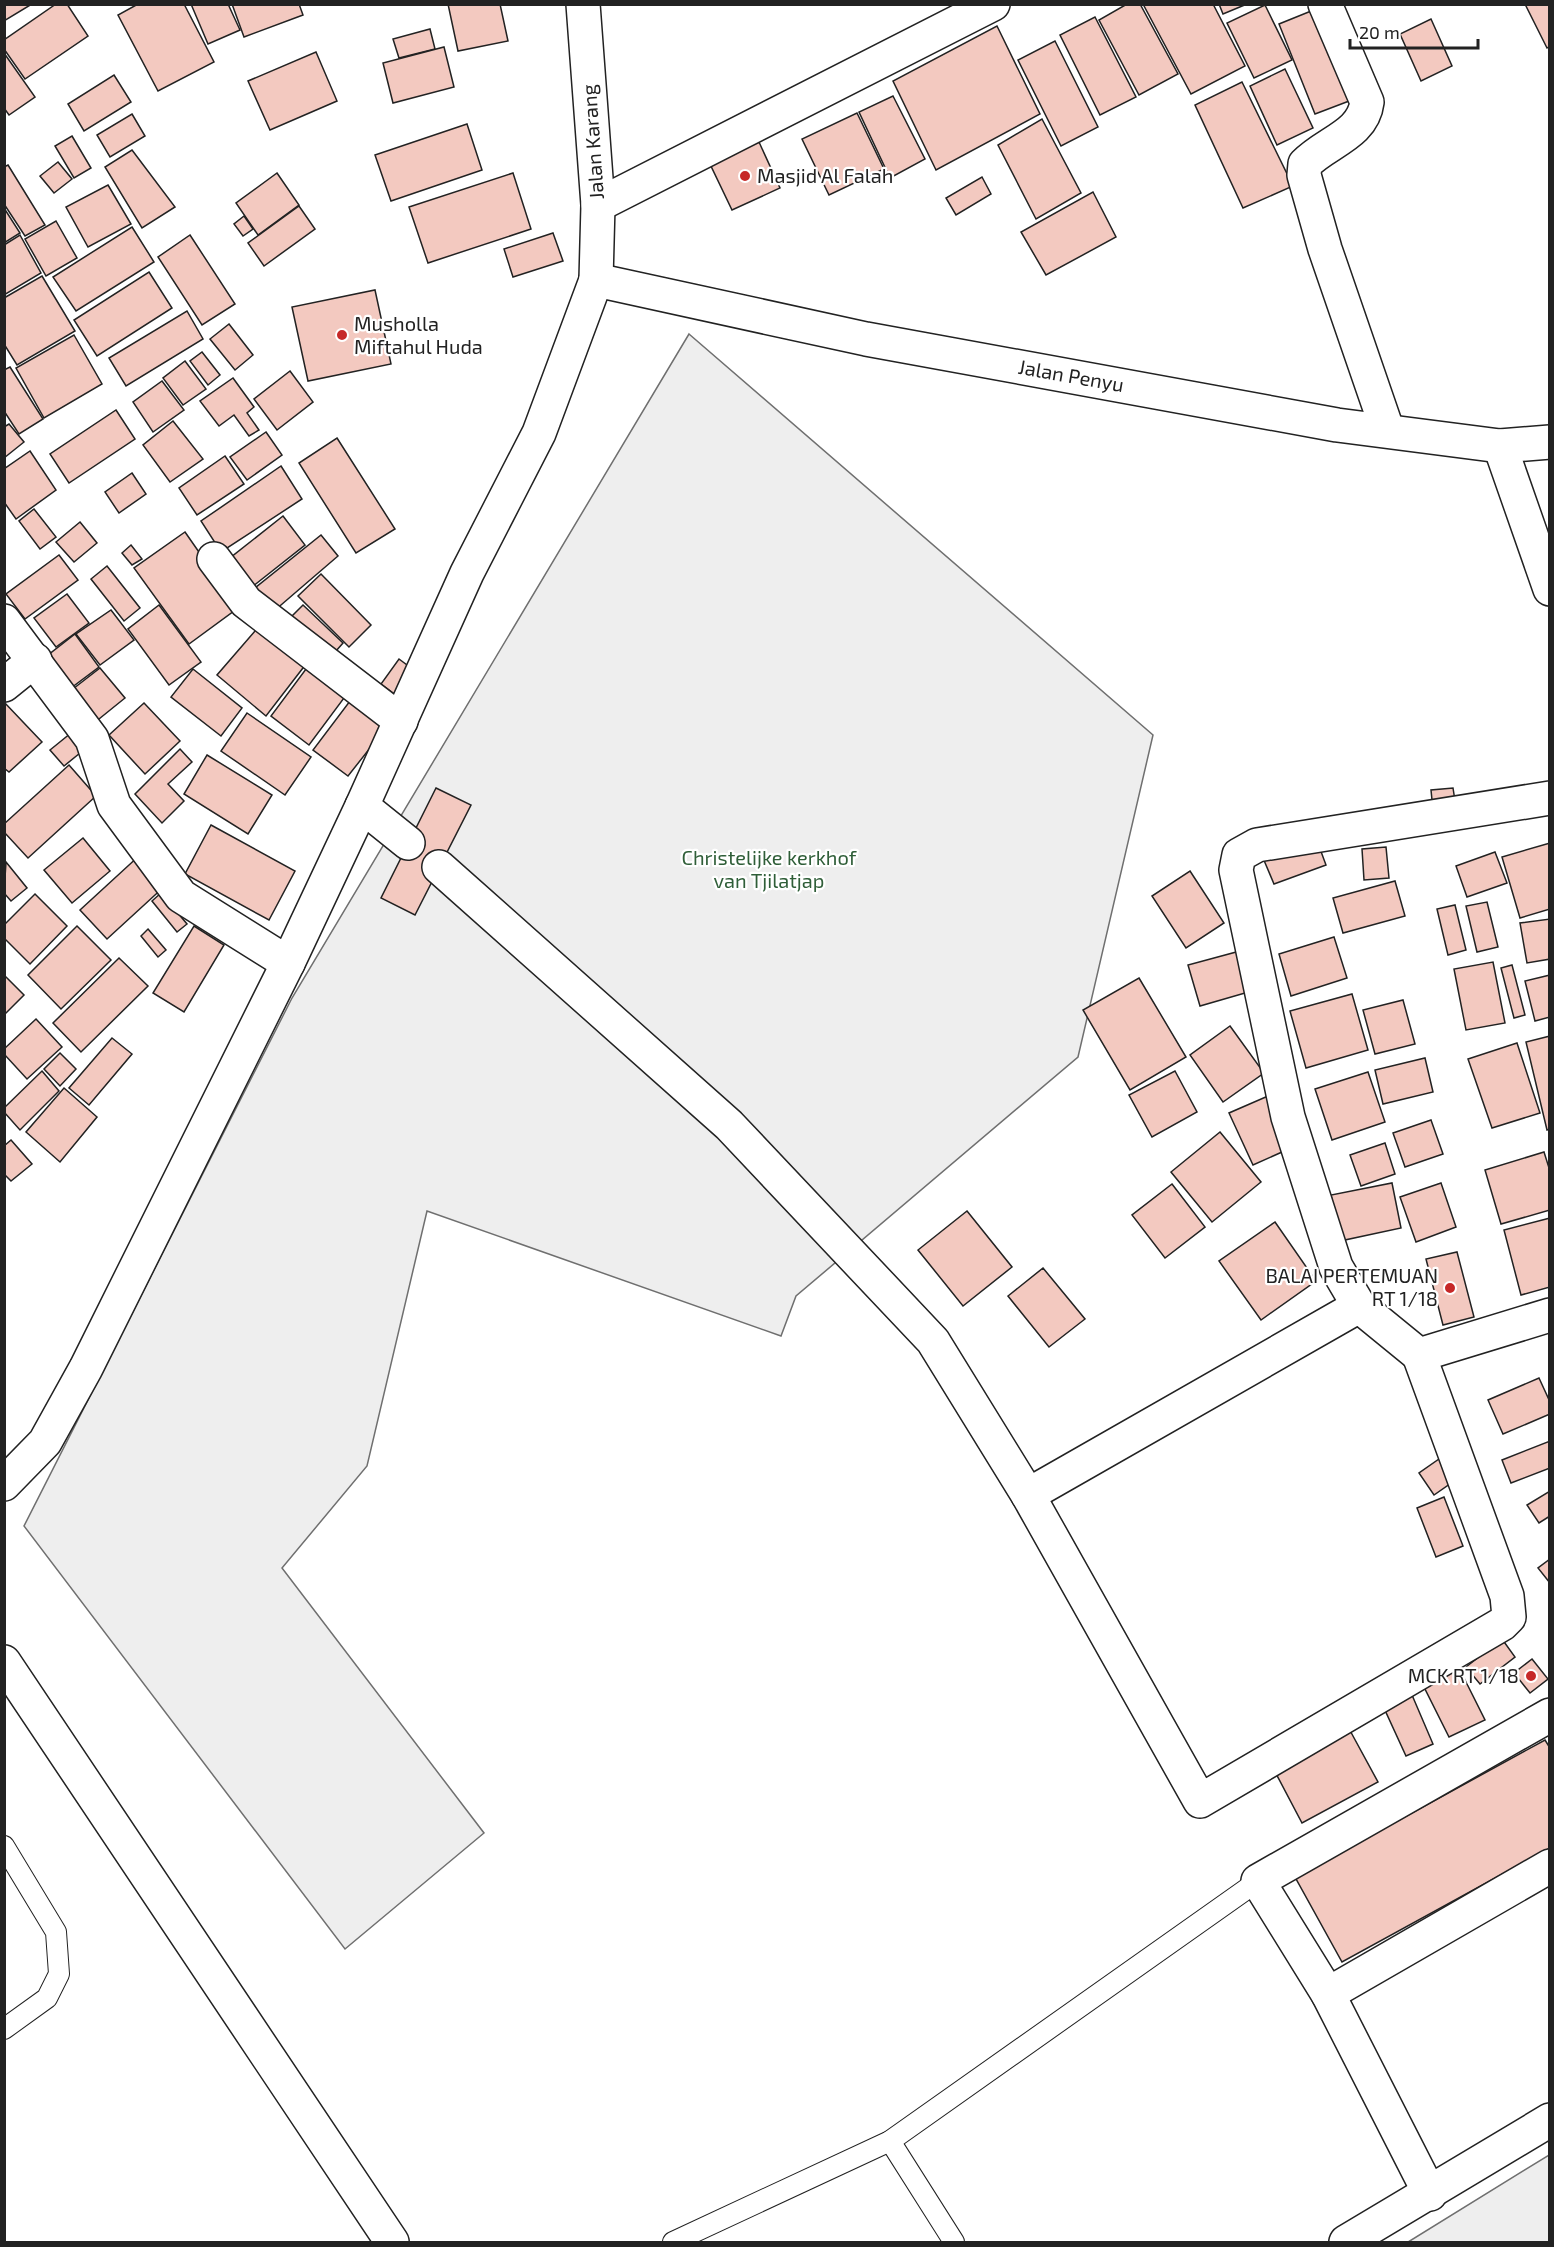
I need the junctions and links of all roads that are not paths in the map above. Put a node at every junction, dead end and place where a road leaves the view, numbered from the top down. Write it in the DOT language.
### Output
graph roads {
  1 [pos="583,4"];
  2 [pos="993,4"];
  3 [pos="1325,4"];
  4 [pos="598,205"];
  5 [pos="596,280"];
  6 [pos="1387,429"];
  7 [pos="1550,442"];
  8 [pos="1500,446"];
  9 [pos="214,559"];
  10 [pos="1550,589"];
  11 [pos="4,621"];
  12 [pos="35,660"];
  13 [pos="4,685"];
  14 [pos="401,721"];
  15 [pos="1550,798"];
  16 [pos="362,806"];
  17 [pos="408,843"];
  18 [pos="439,867"];
  19 [pos="288,963"];
  20 [pos="1359,1306"];
  21 [pos="1550,1315"];
  22 [pos="1419,1355"];
  23 [pos="4,1484"];
  24 [pos="1028,1496"];
  25 [pos="4,1662"];
  26 [pos="1550,1715"];
  27 [pos="4,1846"];
  28 [pos="1550,1866"];
  29 [pos="1258,1881"];
  30 [pos="1328,1994"];
  31 [pos="4,2029"];
  32 [pos="1550,2120"];
  33 [pos="890,2141"];
  34 [pos="1430,2194"];
  35 [pos="392,2242"];
  36 [pos="673,2242"];
  37 [pos="954,2242"];
  38 [pos="1346,2242"];
  1 -- 4 [label="main road, Jalan Karang"];
  2 -- 4 [label="main road"];
  3 -- 6 [label="main road"];
  4 -- 5 [label="main road, Jalan Karang"];
  5 -- 6 [label="main road, Jalan Penyu"];
  5 -- 14 [label="main road, Jalan Karang"];
  6 -- 8 [label="main road, Jalan Penyu"];
  7 -- 8 [label="main road, Jalan Penyu"];
  8 -- 10 [label="main road"];
  9 -- 14 [label="main road"];
  11 -- 12 [label="main road"];
  12 -- 13 [label="main road"];
  12 -- 19 [label="main road"];
  14 -- 16 [label="main road, Jalan Karang"];
  15 -- 20 [label="main road"];
  16 -- 17 [label="main road"];
  16 -- 19 [label="main road, Jalan Karang"];
  18 -- 24 [label="main road"];
  19 -- 23 [label="main road, Jalan Karang"];
  20 -- 22 [label="main road"];
  20 -- 24 [label="main road"];
  21 -- 22 [label="main road"];
  22 -- 24 [label="main road"];
  25 -- 35 [label="main road"];
  26 -- 29 [label="main road"];
  27 -- 31 [label="lane"];
  28 -- 30 [label="main road"];
  29 -- 30 [label="main road"];
  29 -- 33 [label="lane"];
  30 -- 34 [label="main road"];
  32 -- 34 [label="main road"];
  33 -- 36 [label="lane"];
  33 -- 37 [label="lane"];
  34 -- 38 [label="main road"];
}
